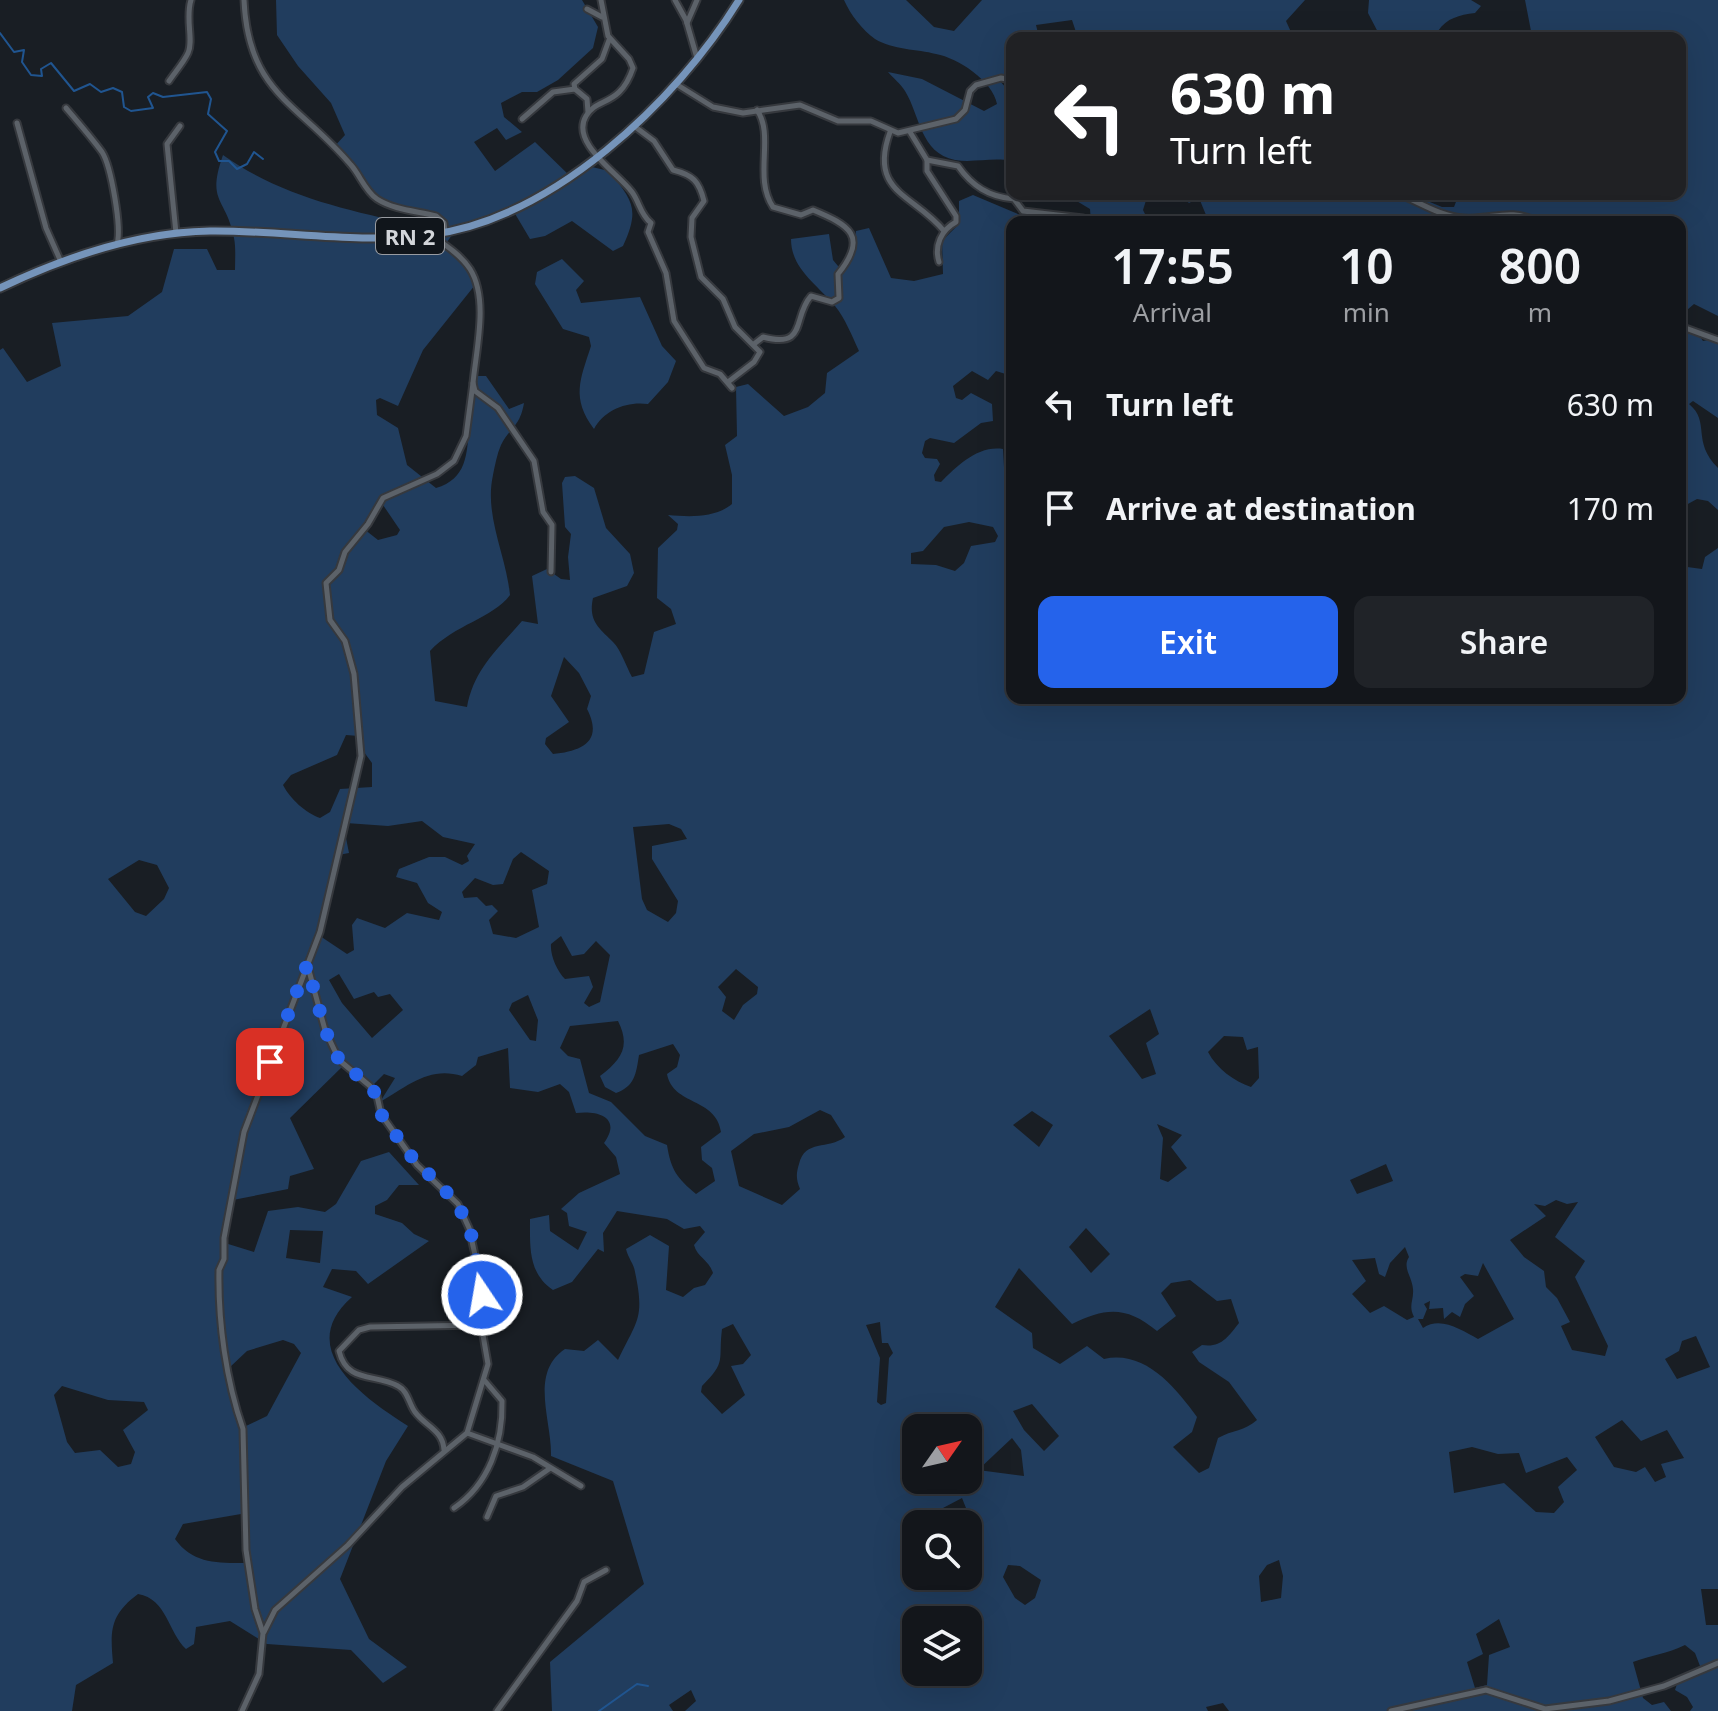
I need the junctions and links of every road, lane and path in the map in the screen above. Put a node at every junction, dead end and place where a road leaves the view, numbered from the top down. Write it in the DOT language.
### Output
graph roads {
  1 [pos="191,0"];
  2 [pos="244,0"];
  3 [pos="601,0"];
  4 [pos="675,0"];
  5 [pos="697,0"];
  6 [pos="739,0"];
  7 [pos="587,9"];
  8 [pos="603,18"];
  9 [pos="687,24"];
  10 [pos="608,36"];
  11 [pos="697,59"];
  12 [pos="1006,80"];
  13 [pos="169,81"];
  14 [pos="676,84"];
  15 [pos="575,89"];
  16 [pos="66,108"];
  17 [pos="757,110"];
  18 [pos="588,113"];
  19 [pos="522,119"];
  20 [pos="17,123"];
  21 [pos="633,125"];
  22 [pos="180,126"];
  23 [pos="911,131"];
  24 [pos="890,132"];
  25 [pos="595,157"];
  26 [pos="927,160"];
  27 [pos="1006,197"];
  28 [pos="1015,200"];
  29 [pos="1410,200"];
  30 [pos="1072,216"];
  31 [pos="1450,216"];
  32 [pos="1488,216"];
  33 [pos="1518,216"];
  34 [pos="944,231"];
  35 [pos="445,232"];
  36 [pos="176,233"];
  37 [pos="430,235"];
  38 [pos="116,245"];
  39 [pos="939,262"];
  40 [pos="62,263"];
  41 [pos="0,288"];
  42 [pos="1686,328"];
  43 [pos="1718,340"];
  44 [pos="754,344"];
  45 [pos="473,383"];
  46 [pos="551,572"];
  47 [pos="307,965"];
  48 [pos="481,1325"];
  49 [pos="484,1380"];
  50 [pos="467,1433"];
  51 [pos="497,1445"];
  52 [pos="444,1451"];
  53 [pos="550,1468"];
  54 [pos="581,1486"];
  55 [pos="454,1508"];
  56 [pos="487,1517"];
  57 [pos="606,1570"];
  58 [pos="263,1633"];
  59 [pos="1718,1663"];
  60 [pos="242,1711"];
  61 [pos="497,1711"];
  62 [pos="1391,1711"];
  1 -- 13 [label="street"];
  2 -- 35 [label="street"];
  3 -- 8 [label="street"];
  4 -- 9 [label="street"];
  5 -- 9 [label="street"];
  6 -- 11 [label="main road, RN 2"];
  7 -- 8 [label="street"];
  8 -- 10 [label="street"];
  9 -- 11 [label="street"];
  10 -- 15 [label="street"];
  10 -- 18 [label="street"];
  11 -- 14 [label="main road, RN 2"];
  12 -- 23 [label="street"];
  14 -- 17 [label="street"];
  14 -- 21 [label="main road, RN 2"];
  15 -- 18 [label="street"];
  15 -- 19 [label="street"];
  16 -- 38 [label="street"];
  17 -- 24 [label="street"];
  17 -- 44 [label="street"];
  18 -- 25 [label="street"];
  20 -- 40 [label="street"];
  21 -- 25 [label="main road, RN 2"];
  21 -- 44 [label="street"];
  22 -- 36 [label="street"];
  23 -- 24 [label="street"];
  23 -- 26 [label="street"];
  24 -- 34 [label="street"];
  25 -- 35 [label="main road, RN 2"];
  25 -- 44 [label="street"];
  26 -- 27 [label="street"];
  26 -- 34 [label="street"];
  28 -- 30 [label="street"];
  29 -- 31 [label="street"];
  32 -- 33 [label="street"];
  34 -- 39 [label="street"];
  35 -- 37 [label="main road, RN 2"];
  36 -- 37 [label="main road, RN 2"];
  36 -- 38 [label="main road, RN 2"];
  37 -- 45 [label="street"];
  38 -- 40 [label="main road, RN 2"];
  40 -- 41 [label="main road, RN 2"];
  42 -- 43 [label="street"];
  45 -- 46 [label="street"];
  45 -- 47 [label="street"];
  47 -- 48 [label="street"];
  47 -- 58 [label="street"];
  48 -- 49 [label="street"];
  48 -- 52 [label="street"];
  49 -- 50 [label="street"];
  49 -- 51 [label="street"];
  50 -- 51 [label="street"];
  50 -- 52 [label="street"];
  51 -- 53 [label="street"];
  51 -- 55 [label="street"];
  52 -- 58 [label="street"];
  53 -- 54 [label="street"];
  53 -- 56 [label="street"];
  57 -- 61 [label="street"];
  58 -- 60 [label="street"];
  59 -- 62 [label="street"];
}
